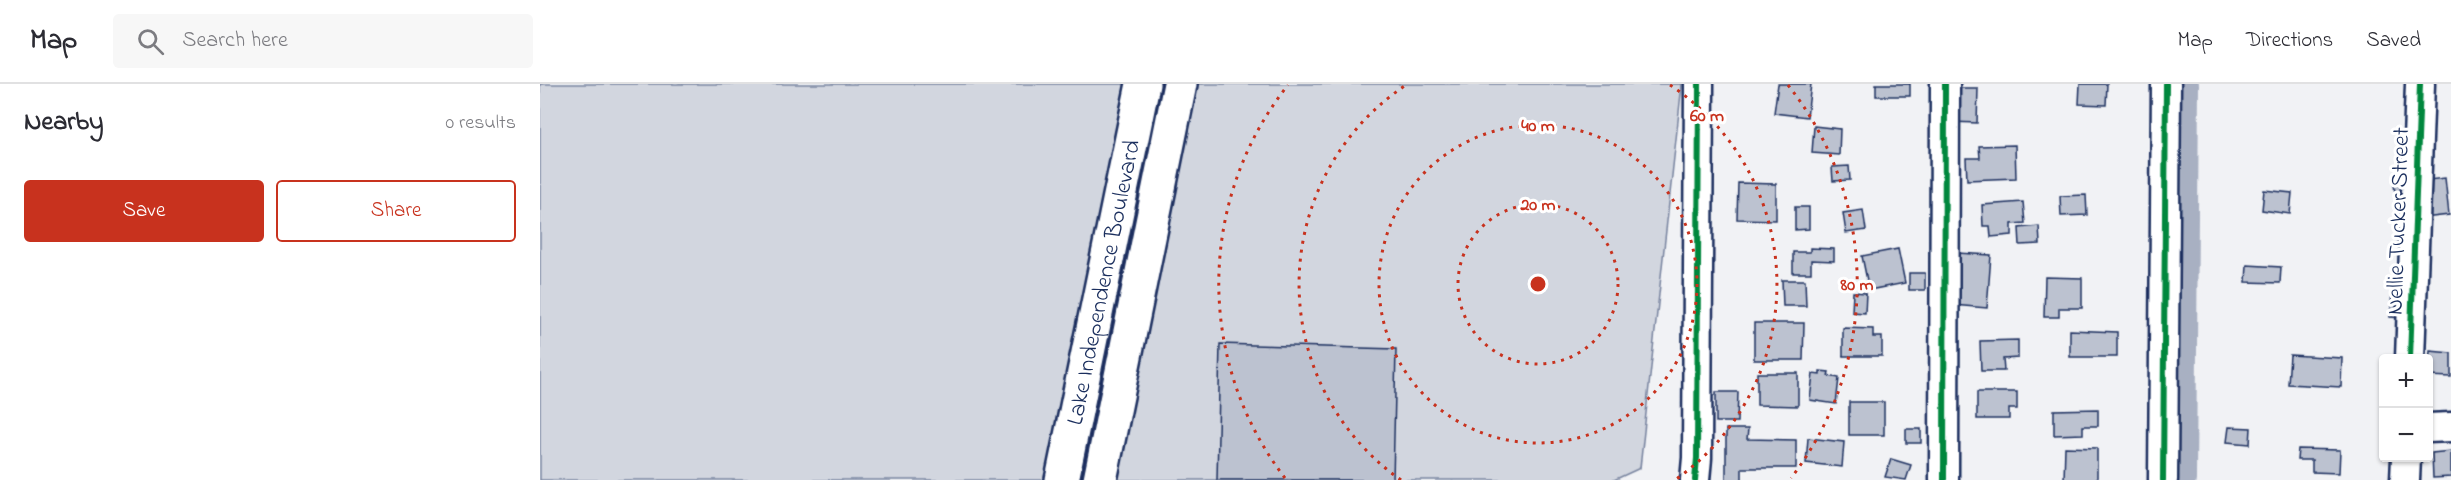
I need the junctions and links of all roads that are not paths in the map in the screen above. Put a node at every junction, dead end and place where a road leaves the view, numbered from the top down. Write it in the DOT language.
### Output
graph roads {
  1 [pos="1143,84"];
  2 [pos="1180,84"];
  3 [pos="1699,84"];
  4 [pos="1945,84"];
  5 [pos="2166,84"];
  6 [pos="2420,84"];
  7 [pos="2410,354"];
  8 [pos="2451,427"];
  9 [pos="2433,428"];
  10 [pos="2406,462"];
  11 [pos="1062,480"];
  12 [pos="1100,480"];
  13 [pos="1695,480"];
  14 [pos="1944,480"];
  15 [pos="2163,480"];
  16 [pos="2405,480"];
  1 -- 11 [label="highway, Lake Independence Boulevard"];
  2 -- 12 [label="highway, Lake Independence Boulevard"];
  3 -- 13 [label="street"];
  4 -- 14 [label="street"];
  5 -- 15 [label="street"];
  6 -- 7 [label="street, Nellie Tucker Street"];
  8 -- 9 [label="street"];
  10 -- 16 [label="street"];
}
